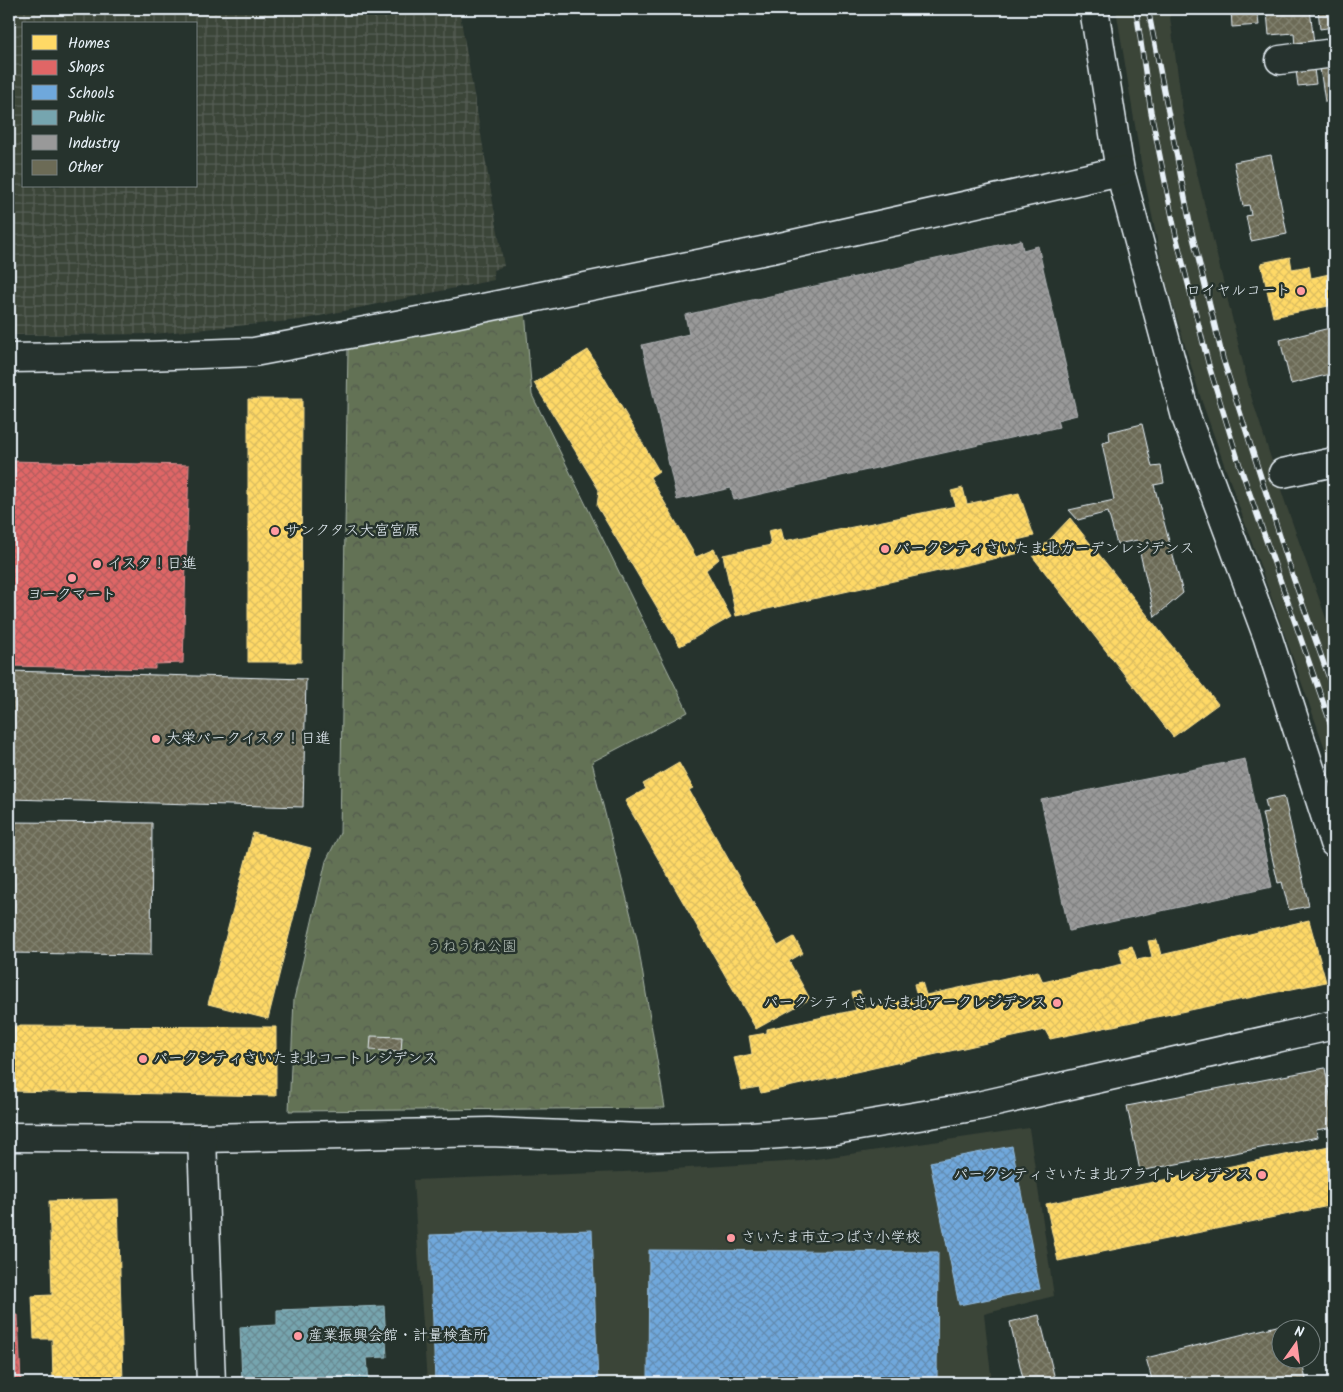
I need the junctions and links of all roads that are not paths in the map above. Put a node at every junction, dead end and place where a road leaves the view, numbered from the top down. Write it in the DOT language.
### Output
graph roads {
  1 [pos="1094,9"];
  2 [pos="1334,53"];
  3 [pos="1280,60"];
  4 [pos="1120,171"];
  5 [pos="9,358"];
  6 [pos="1333,469"];
  7 [pos="1283,473"];
  8 [pos="1334,843"];
  9 [pos="1334,1025"];
  10 [pos="9,1137"];
  11 [pos="202,1138"];
  12 [pos="211,1383"];
  1 -- 4 [label="street"];
  2 -- 3 [label="street"];
  4 -- 5 [label="street"];
  4 -- 8 [label="street"];
  6 -- 7 [label="street"];
  9 -- 11 [label="street"];
  10 -- 11 [label="street"];
  11 -- 12 [label="street"];
}
